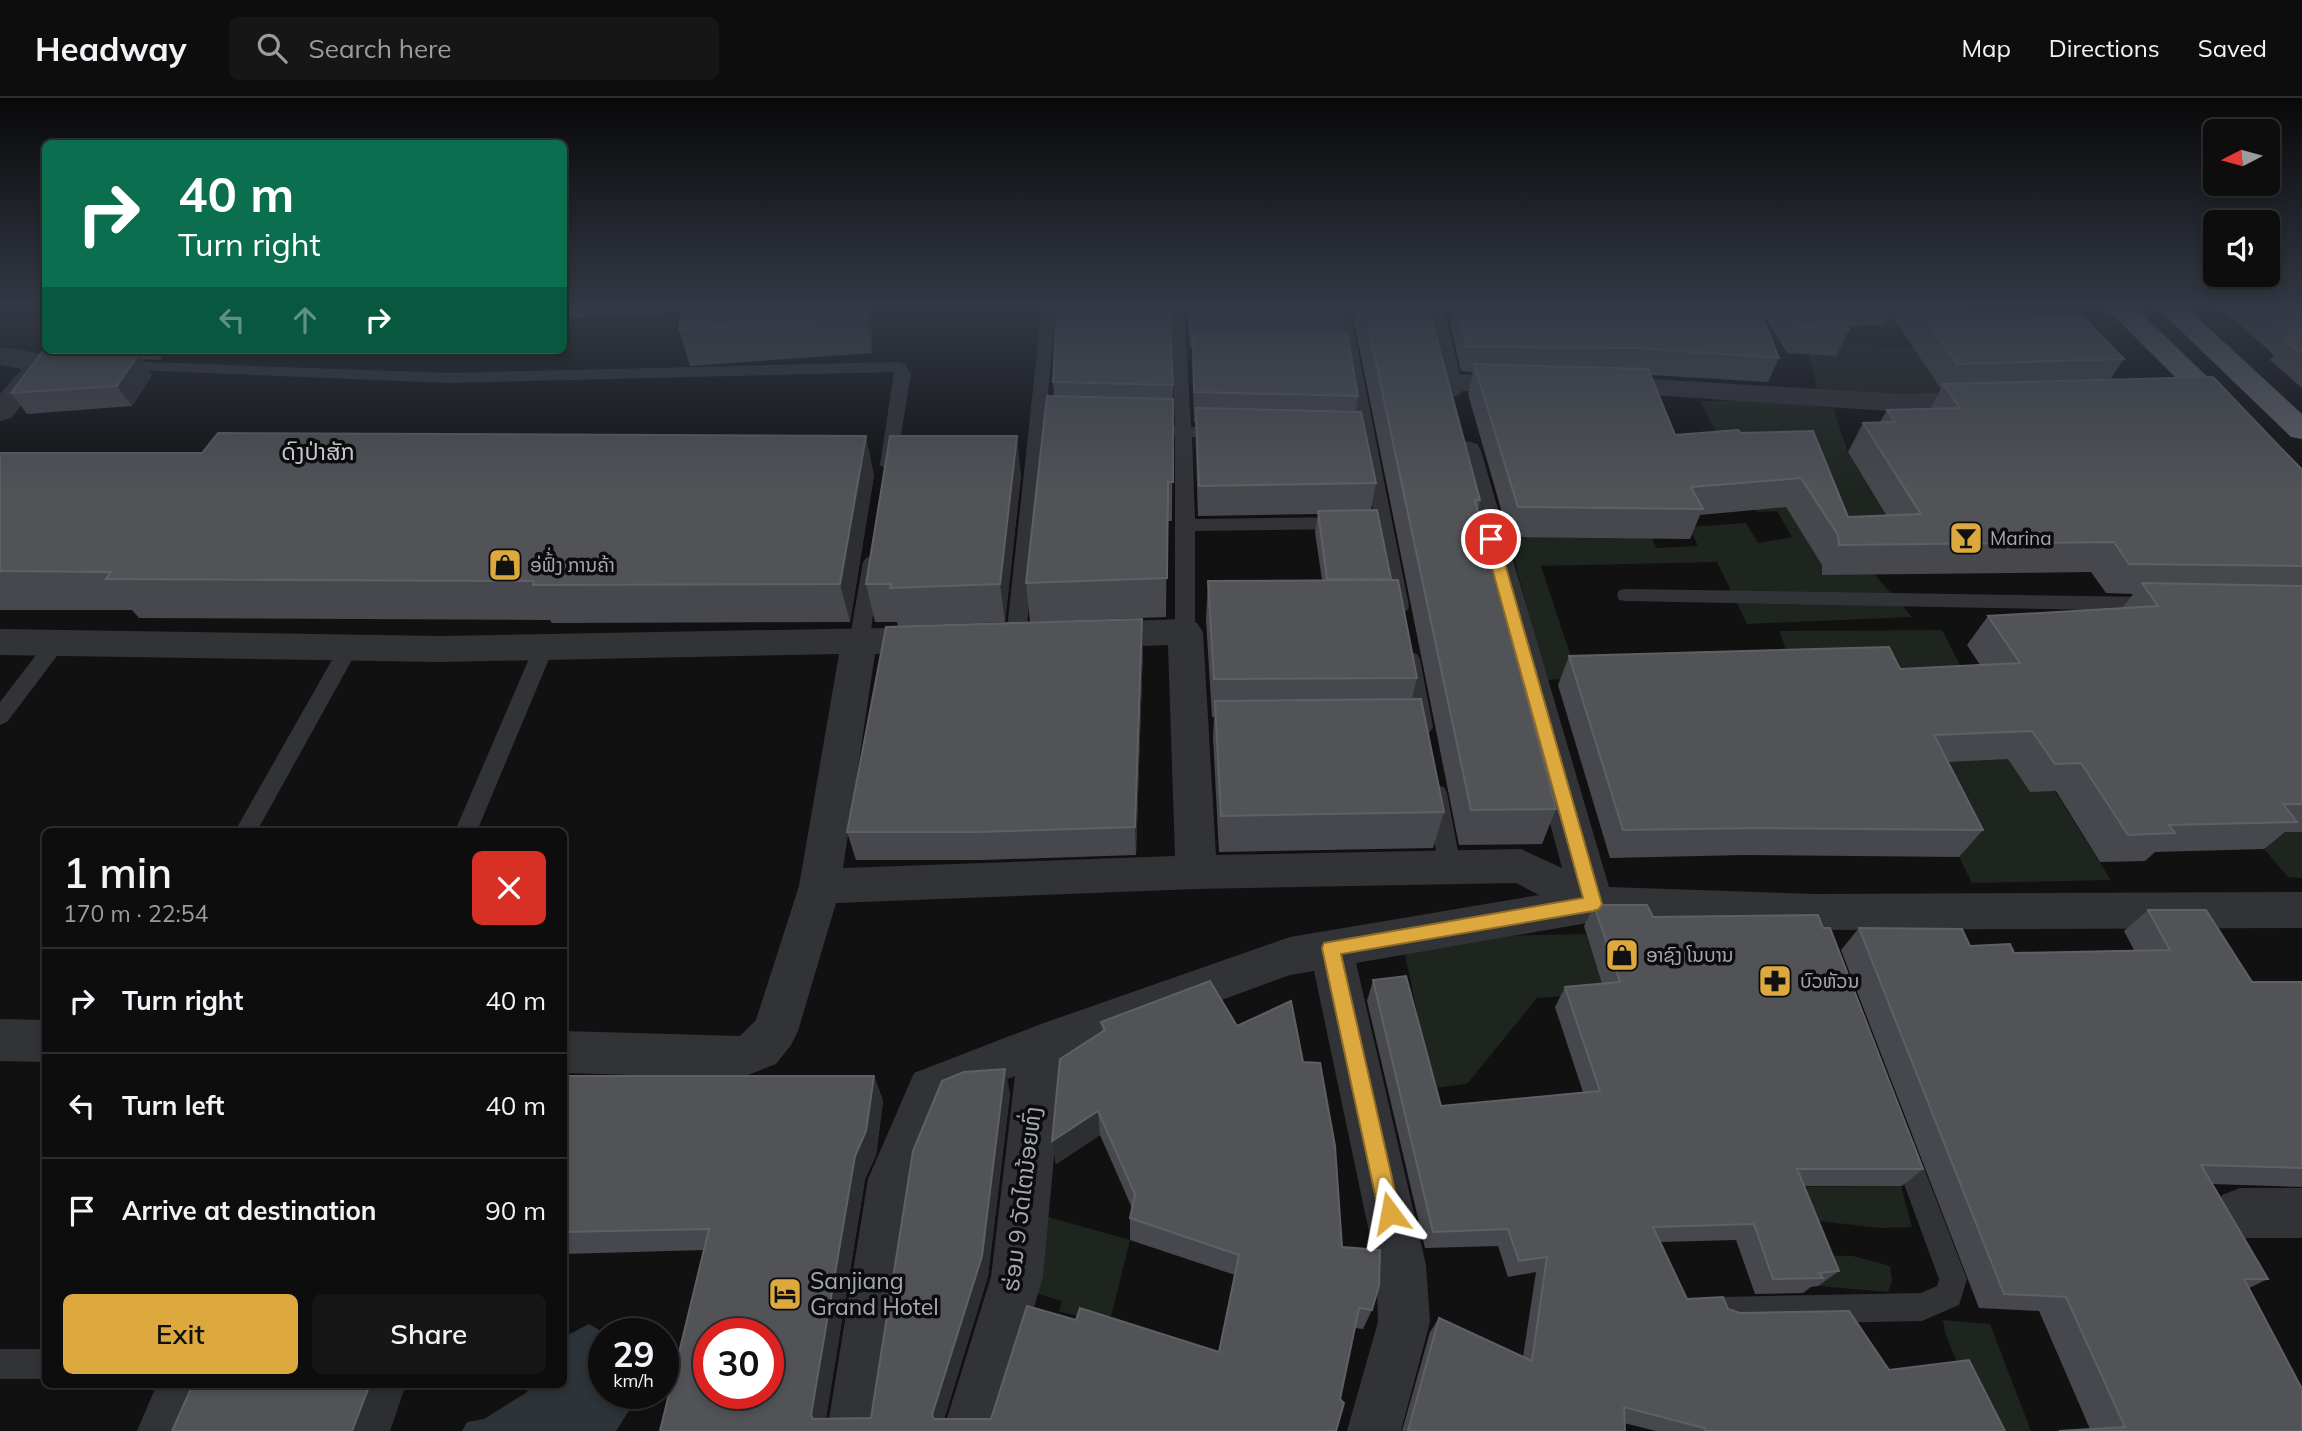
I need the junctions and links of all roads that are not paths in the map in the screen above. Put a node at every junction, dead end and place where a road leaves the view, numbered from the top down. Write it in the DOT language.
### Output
graph roads {
  1 [pos="47,368"];
  2 [pos="167,368"];
  3 [pos="833,368"];
  4 [pos="900,368"];
  5 [pos="1046,368"];
  6 [pos="1187,368"];
  7 [pos="1348,368"];
  8 [pos="1444,368"];
  9 [pos="2182,368"];
  10 [pos="2236,368"];
  11 [pos="1447,382"];
  12 [pos="2208,394"];
  13 [pos="2167,395"];
  14 [pos="2017,399"];
  15 [pos="0,412"];
  16 [pos="1129,430"];
  17 [pos="2302,430"];
  18 [pos="1182,432"];
  19 [pos="1235,432"];
  20 [pos="885,481"];
  21 [pos="2302,486"];
  22 [pos="1371,523"];
  23 [pos="1186,525"];
  24 [pos="874,549"];
  25 [pos="1626,594"];
  26 [pos="2164,604"];
  27 [pos="1190,618"];
  28 [pos="1013,638"];
  29 [pos="0,642"];
  30 [pos="56,643"];
  31 [pos="859,643"];
  32 [pos="544,647"];
  33 [pos="348,649"];
  34 [pos="0,717"];
  35 [pos="1428,752"];
  36 [pos="1433,778"];
  37 [pos="248,828"];
  38 [pos="467,828"];
  39 [pos="1450,867"];
  40 [pos="1196,872"];
  41 [pos="820,886"];
  42 [pos="1593,904"];
  43 [pos="2302,910"];
  44 [pos="1331,948"];
  45 [pos="0,1040"];
  46 [pos="42,1041"];
  47 [pos="1041,1045"];
  48 [pos="567,1052"];
  49 [pos="1895,1127"];
  50 [pos="2240,1213"];
  51 [pos="2302,1213"];
  52 [pos="1722,1311"];
  53 [pos="0,1364"];
  54 [pos="42,1364"];
  55 [pos="182,1388"];
  56 [pos="164,1431"];
  57 [pos="854,1431"];
  58 [pos="970,1431"];
  59 [pos="1374,1431"];
  1 -- 15 [label="street"];
  2 -- 3 [label="lane"];
  4 -- 20 [label="lane"];
  5 -- 28 [label="lane"];
  6 -- 18 [label="lane"];
  7 -- 22 [label="lane"];
  8 -- 11 [label="street"];
  9 -- 12 [label="highway"];
  10 -- 17 [label="highway"];
  11 -- 14 [label="street"];
  11 -- 42 [label="street"];
  12 -- 13 [label="street"];
  12 -- 21 [label="highway"];
  16 -- 18 [label="lane"];
  18 -- 19 [label="lane"];
  18 -- 23 [label="lane"];
  22 -- 23 [label="lane"];
  22 -- 35 [label="lane"];
  23 -- 27 [label="lane"];
  24 -- 31 [label="lane"];
  25 -- 26 [label="lane"];
  27 -- 28 [label="street"];
  27 -- 40 [label="street"];
  28 -- 31 [label="street"];
  29 -- 30 [label="street"];
  30 -- 33 [label="street"];
  30 -- 34 [label="lane"];
  31 -- 32 [label="street"];
  31 -- 41 [label="street"];
  32 -- 33 [label="street"];
  32 -- 38 [label="lane"];
  33 -- 37 [label="lane"];
  36 -- 39 [label="lane"];
  39 -- 40 [label="street"];
  39 -- 42 [label="street"];
  40 -- 41 [label="street"];
  41 -- 48 [label="street"];
  42 -- 43 [label="street"];
  42 -- 44 [label="street"];
  44 -- 47 [label="street"];
  44 -- 59 [label="street"];
  45 -- 46 [label="street"];
  47 -- 57 [label="street"];
  47 -- 58 [label="street, ຮ່ອມ 9 ວັດໄຕນ້ອຍທົ່ງ"];
  49 -- 52 [label="lane"];
  50 -- 51 [label="street"];
  53 -- 54 [label="lane"];
  55 -- 56 [label="street"];
}
